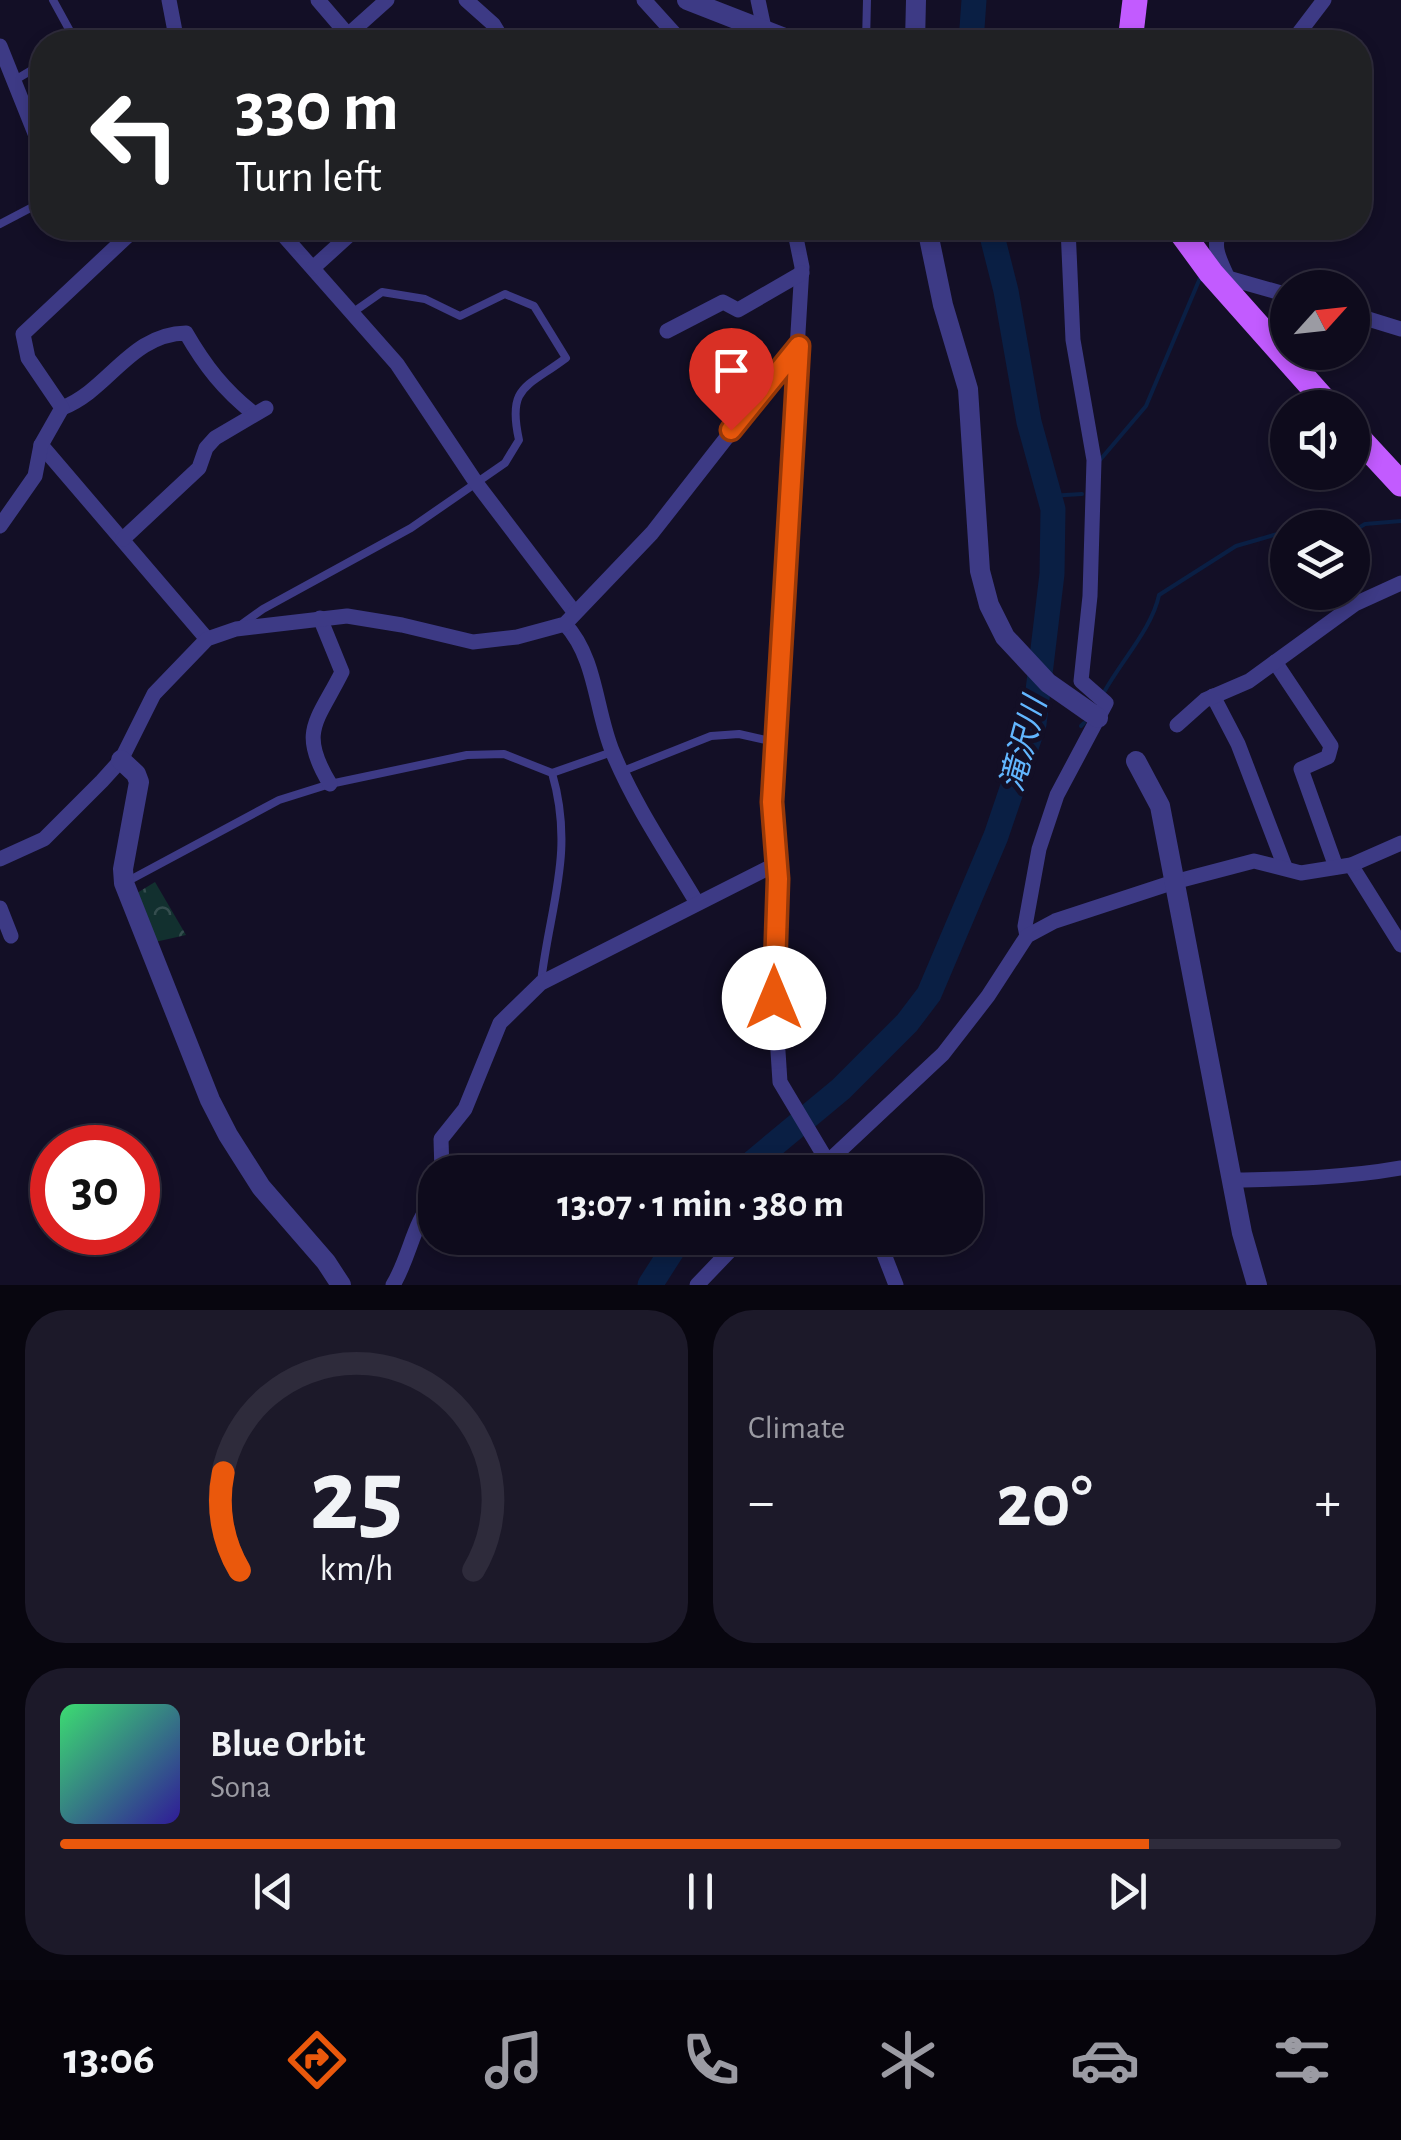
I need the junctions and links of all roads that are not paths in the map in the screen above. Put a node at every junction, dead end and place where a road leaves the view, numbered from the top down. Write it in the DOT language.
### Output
graph roads {
  1 [pos="52,0"];
  2 [pos="168,0"];
  3 [pos="318,0"];
  4 [pos="387,0"];
  5 [pos="466,0"];
  6 [pos="644,0"];
  7 [pos="687,0"];
  8 [pos="758,0"];
  9 [pos="867,0"];
  10 [pos="916,0"];
  11 [pos="1134,0"];
  12 [pos="1324,0"];
  13 [pos="69,30"];
  14 [pos="174,30"];
  15 [pos="339,30"];
  16 [pos="353,30"];
  17 [pos="497,30"];
  18 [pos="671,30"];
  19 [pos="752,30"];
  20 [pos="764,30"];
  21 [pos="866,30"];
  22 [pos="915,30"];
  23 [pos="1131,30"];
  24 [pos="1301,30"];
  25 [pos="0,46"];
  26 [pos="30,71"];
  27 [pos="15,80"];
  28 [pos="30,119"];
  29 [pos="30,208"];
  30 [pos="0,224"];
  31 [pos="123,240"];
  32 [pos="288,240"];
  33 [pos="344,240"];
  34 [pos="795,240"];
  35 [pos="930,240"];
  36 [pos="1068,240"];
  37 [pos="1188,240"];
  38 [pos="1215,240"];
  39 [pos="313,268"];
  40 [pos="802,273"];
  41 [pos="1219,275"];
  42 [pos="1270,289"];
  43 [pos="352,314"];
  44 [pos="1370,320"];
  45 [pos="1401,329"];
  46 [pos="666,330"];
  47 [pos="799,346"];
  48 [pos="1316,390"];
  49 [pos="62,408"];
  50 [pos="41,445"];
  51 [pos="1370,450"];
  52 [pos="477,484"];
  53 [pos="1401,484"];
  54 [pos="0,526"];
  55 [pos="124,539"];
  56 [pos="1401,583"];
  57 [pos="320,618"];
  58 [pos="570,618"];
  59 [pos="236,629"];
  60 [pos="207,639"];
  61 [pos="1275,662"];
  62 [pos="1213,696"];
  63 [pos="1098,718"];
  64 [pos="1177,725"];
  65 [pos="775,742"];
  66 [pos="612,752"];
  67 [pos="120,760"];
  68 [pos="1136,760"];
  69 [pos="621,772"];
  70 [pos="552,774"];
  71 [pos="330,784"];
  72 [pos="1401,843"];
  73 [pos="0,859"];
  74 [pos="776,864"];
  75 [pos="1344,866"];
  76 [pos="1285,868"];
  77 [pos="1174,882"];
  78 [pos="124,883"];
  79 [pos="697,902"];
  80 [pos="0,908"];
  81 [pos="1028,936"];
  82 [pos="5,940"];
  83 [pos="1401,945"];
  84 [pos="541,983"];
  85 [pos="441,1155"];
  86 [pos="819,1155"];
  87 [pos="835,1155"];
  88 [pos="1401,1168"];
  89 [pos="1233,1180"];
  90 [pos="418,1224"];
  91 [pos="726,1255"];
  92 [pos="884,1255"];
  93 [pos="341,1285"];
  94 [pos="392,1285"];
  95 [pos="697,1285"];
  96 [pos="896,1285"];
  97 [pos="1257,1285"];
  1 -- 13 [label="lane"];
  2 -- 14 [label="street"];
  3 -- 15 [label="street"];
  4 -- 16 [label="street"];
  5 -- 17 [label="street"];
  6 -- 18 [label="street"];
  7 -- 19 [label="street"];
  8 -- 20 [label="street"];
  9 -- 21 [label="lane"];
  10 -- 22 [label="street"];
  11 -- 23 [label="main road"];
  12 -- 24 [label="street"];
  25 -- 27 [label="street"];
  26 -- 27 [label="lane"];
  27 -- 28 [label="street"];
  29 -- 30 [label="lane"];
  31 -- 49 [label="street"];
  32 -- 39 [label="street"];
  33 -- 39 [label="street"];
  34 -- 40 [label="street"];
  35 -- 63 [label="street"];
  36 -- 63 [label="street"];
  37 -- 41 [label="main road"];
  38 -- 41 [label="street"];
  39 -- 43 [label="street"];
  40 -- 46 [label="street"];
  40 -- 47 [label="street"];
  41 -- 42 [label="street"];
  41 -- 48 [label="main road"];
  43 -- 52 [label="street"];
  43 -- 52 [label="lane"];
  44 -- 45 [label="street"];
  47 -- 58 [label="street"];
  47 -- 65 [label="street"];
  49 -- 50 [label="street"];
  49 -- 55 [label="street"];
  50 -- 54 [label="street"];
  50 -- 55 [label="street"];
  51 -- 53 [label="main road"];
  52 -- 58 [label="street"];
  52 -- 59 [label="lane"];
  55 -- 60 [label="street"];
  56 -- 61 [label="street"];
  57 -- 58 [label="street"];
  57 -- 59 [label="street"];
  57 -- 71 [label="street"];
  58 -- 66 [label="street"];
  59 -- 60 [label="street"];
  60 -- 67 [label="street"];
  61 -- 62 [label="street"];
  61 -- 75 [label="street"];
  62 -- 64 [label="street"];
  62 -- 76 [label="street"];
  63 -- 81 [label="street"];
  65 -- 69 [label="lane"];
  65 -- 74 [label="street"];
  66 -- 69 [label="street"];
  66 -- 70 [label="lane"];
  67 -- 73 [label="street"];
  67 -- 78 [label="street"];
  68 -- 77 [label="street"];
  69 -- 79 [label="street"];
  70 -- 71 [label="lane"];
  70 -- 84 [label="lane"];
  71 -- 78 [label="lane"];
  72 -- 75 [label="street"];
  74 -- 79 [label="street"];
  74 -- 86 [label="street"];
  75 -- 76 [label="street"];
  75 -- 83 [label="street"];
  76 -- 77 [label="street"];
  77 -- 81 [label="street"];
  77 -- 89 [label="street"];
  78 -- 93 [label="street"];
  79 -- 84 [label="street"];
  80 -- 82 [label="street"];
  81 -- 87 [label="street"];
  84 -- 85 [label="street"];
  88 -- 89 [label="street"];
  89 -- 97 [label="street"];
  90 -- 94 [label="street"];
  91 -- 95 [label="street"];
  92 -- 96 [label="street"];
}
